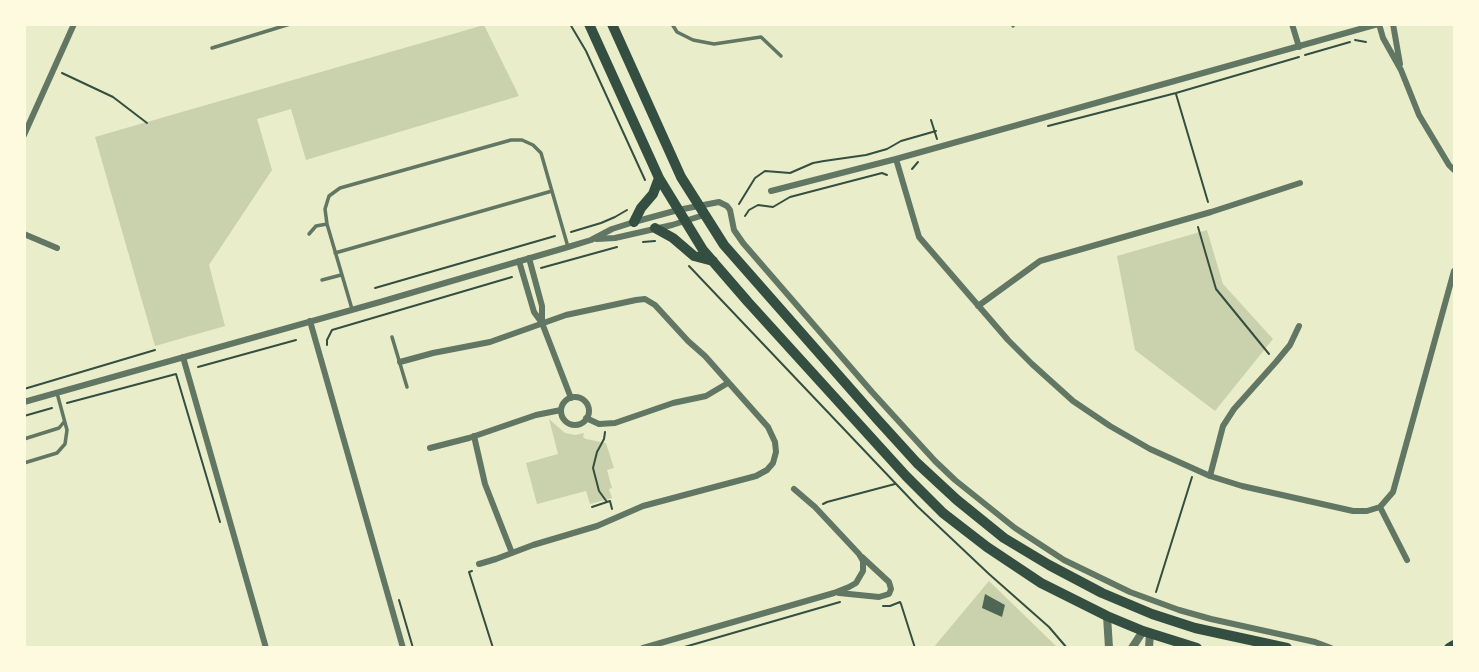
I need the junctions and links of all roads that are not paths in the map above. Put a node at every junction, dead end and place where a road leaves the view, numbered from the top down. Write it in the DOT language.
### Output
graph roads {
  1 [pos="74,24"];
  2 [pos="290,24"];
  3 [pos="589,24"];
  4 [pos="612,24"];
  5 [pos="672,24"];
  6 [pos="1292,24"];
  7 [pos="1379,24"];
  8 [pos="1393,24"];
  9 [pos="1298,47"];
  10 [pos="212,48"];
  11 [pos="781,56"];
  12 [pos="1401,69"];
  13 [pos="24,135"];
  14 [pos="896,159"];
  15 [pos="1454,170"];
  16 [pos="659,178"];
  17 [pos="1300,183"];
  18 [pos="552,191"];
  19 [pos="771,191"];
  20 [pos="678,210"];
  21 [pos="701,210"];
  22 [pos="685,221"];
  23 [pos="634,222"];
  24 [pos="327,223"];
  25 [pos="655,228"];
  26 [pos="24,234"];
  27 [pos="309,234"];
  28 [pos="592,240"];
  29 [pos="568,247"];
  30 [pos="57,248"];
  31 [pos="335,253"];
  32 [pos="529,258"];
  33 [pos="519,261"];
  34 [pos="713,261"];
  35 [pos="1454,271"];
  36 [pos="341,275"];
  37 [pos="322,280"];
  38 [pos="978,306"];
  39 [pos="352,309"];
  40 [pos="310,321"];
  41 [pos="542,323"];
  42 [pos="1299,326"];
  43 [pos="392,337"];
  44 [pos="183,357"];
  45 [pos="400,362"];
  46 [pos="728,383"];
  47 [pos="407,387"];
  48 [pos="57,393"];
  49 [pos="571,398"];
  50 [pos="24,402"];
  51 [pos="561,410"];
  52 [pos="586,418"];
  53 [pos="64,420"];
  54 [pos="474,436"];
  55 [pos="24,439"];
  56 [pos="429,448"];
  57 [pos="24,463"];
  58 [pos="1210,476"];
  59 [pos="794,489"];
  60 [pos="1380,507"];
  61 [pos="512,553"];
  62 [pos="859,553"];
  63 [pos="1407,560"];
  64 [pos="479,564"];
  65 [pos="834,593"];
  66 [pos="1152,614"];
  67 [pos="1107,616"];
  68 [pos="1146,632"];
  69 [pos="1454,645"];
  70 [pos="266,648"];
  71 [pos="403,648"];
  72 [pos="643,648"];
  73 [pos="1109,648"];
  74 [pos="1132,648"];
  75 [pos="1149,648"];
  76 [pos="1197,648"];
  77 [pos="1287,648"];
  78 [pos="1331,648"];
  79 [pos="1449,648"];
  1 -- 13 [label="street"];
  2 -- 10 [label="lane"];
  3 -- 16 [label="highway"];
  4 -- 21 [label="highway"];
  5 -- 11 [label="lane"];
  6 -- 9 [label="street"];
  7 -- 9 [label="street"];
  7 -- 12 [label="street"];
  8 -- 12 [label="street"];
  9 -- 14 [label="street"];
  12 -- 15 [label="street"];
  14 -- 19 [label="street"];
  14 -- 38 [label="street"];
  16 -- 20 [label="highway"];
  16 -- 23 [label="highway"];
  17 -- 38 [label="street"];
  18 -- 24 [label="lane"];
  18 -- 29 [label="lane"];
  18 -- 31 [label="lane"];
  20 -- 21 [label="street"];
  20 -- 22 [label="highway"];
  20 -- 23 [label="street"];
  21 -- 22 [label="street"];
  21 -- 66 [label="highway"];
  21 -- 78 [label="street"];
  22 -- 25 [label="street"];
  22 -- 34 [label="highway"];
  23 -- 28 [label="street"];
  24 -- 27 [label="lane"];
  24 -- 31 [label="lane"];
  25 -- 28 [label="street"];
  25 -- 34 [label="highway"];
  26 -- 30 [label="street"];
  28 -- 29 [label="street"];
  29 -- 32 [label="street"];
  31 -- 36 [label="lane"];
  32 -- 33 [label="street"];
  32 -- 41 [label="street"];
  33 -- 39 [label="street"];
  33 -- 41 [label="street"];
  34 -- 67 [label="highway"];
  35 -- 60 [label="street"];
  36 -- 37 [label="lane"];
  36 -- 39 [label="lane"];
  38 -- 58 [label="street"];
  39 -- 40 [label="street"];
  40 -- 44 [label="street"];
  40 -- 71 [label="street"];
  41 -- 45 [label="street"];
  41 -- 46 [label="street"];
  41 -- 49 [label="street"];
  42 -- 58 [label="street"];
  43 -- 45 [label="lane"];
  44 -- 48 [label="street"];
  44 -- 70 [label="street"];
  45 -- 47 [label="lane"];
  46 -- 52 [label="street"];
  46 -- 61 [label="street"];
  48 -- 50 [label="street"];
  48 -- 53 [label="lane"];
  49 -- 51 [label="street"];
  49 -- 52 [label="street"];
  51 -- 52 [label="street"];
  51 -- 54 [label="street"];
  53 -- 55 [label="lane"];
  53 -- 57 [label="lane"];
  54 -- 56 [label="street"];
  54 -- 61 [label="street"];
  58 -- 60 [label="street"];
  59 -- 62 [label="street"];
  60 -- 63 [label="street"];
  61 -- 64 [label="street"];
  62 -- 65 [label="street"];
  62 -- 65 [label="street"];
  65 -- 72 [label="street"];
  66 -- 68 [label="highway"];
  66 -- 77 [label="highway"];
  67 -- 68 [label="highway"];
  67 -- 73 [label="street"];
  68 -- 74 [label="street"];
  68 -- 75 [label="street"];
  68 -- 76 [label="highway"];
  69 -- 79 [label="highway"];
}
